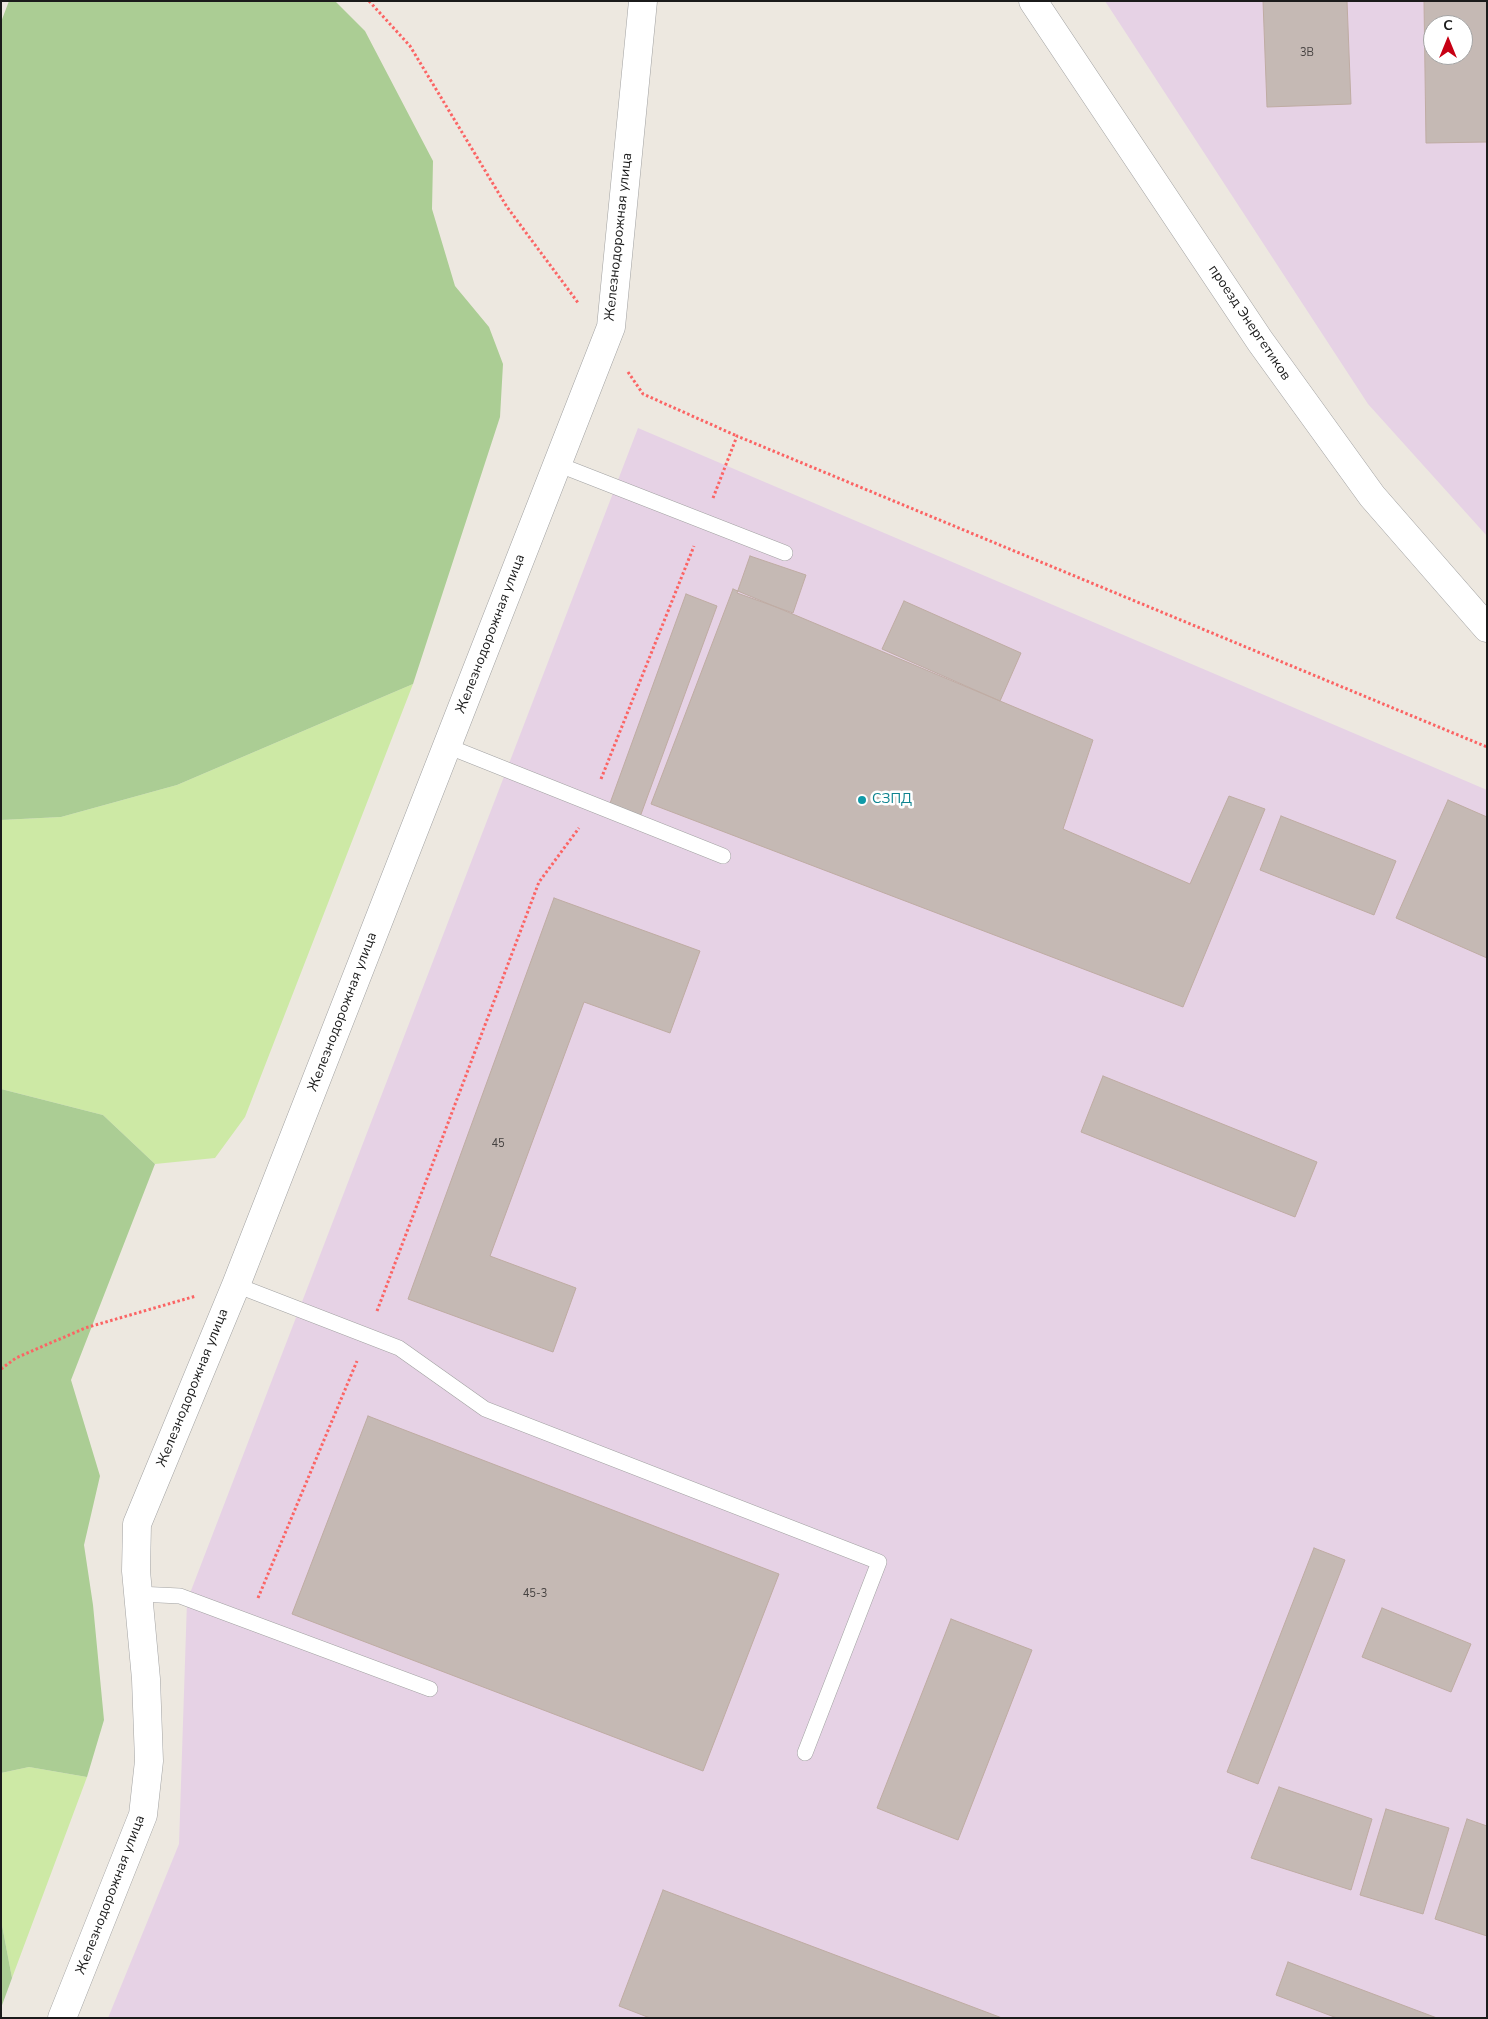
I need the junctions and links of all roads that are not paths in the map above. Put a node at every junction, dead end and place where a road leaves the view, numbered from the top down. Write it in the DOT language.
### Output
graph roads {
  1 [pos="643,1"];
  2 [pos="1033,1"];
  3 [pos="557,464"];
  4 [pos="785,554"];
  5 [pos="1487,628"];
  6 [pos="447,746"];
  7 [pos="723,856"];
  8 [pos="236,1285"];
  9 [pos="138,1594"];
  10 [pos="430,1689"];
  11 [pos="805,1752"];
  12 [pos="62,2018"];
  1 -- 3 [label="street, Железнодорожная улица"];
  2 -- 5 [label="street, проезд Энергетиков"];
  3 -- 4 [label="lane"];
  3 -- 6 [label="street, Железнодорожная улица"];
  6 -- 7 [label="lane"];
  6 -- 8 [label="street, Железнодорожная улица"];
  8 -- 9 [label="street, Железнодорожная улица"];
  8 -- 11 [label="lane"];
  9 -- 10 [label="lane"];
  9 -- 12 [label="street, Железнодорожная улица"];
}
